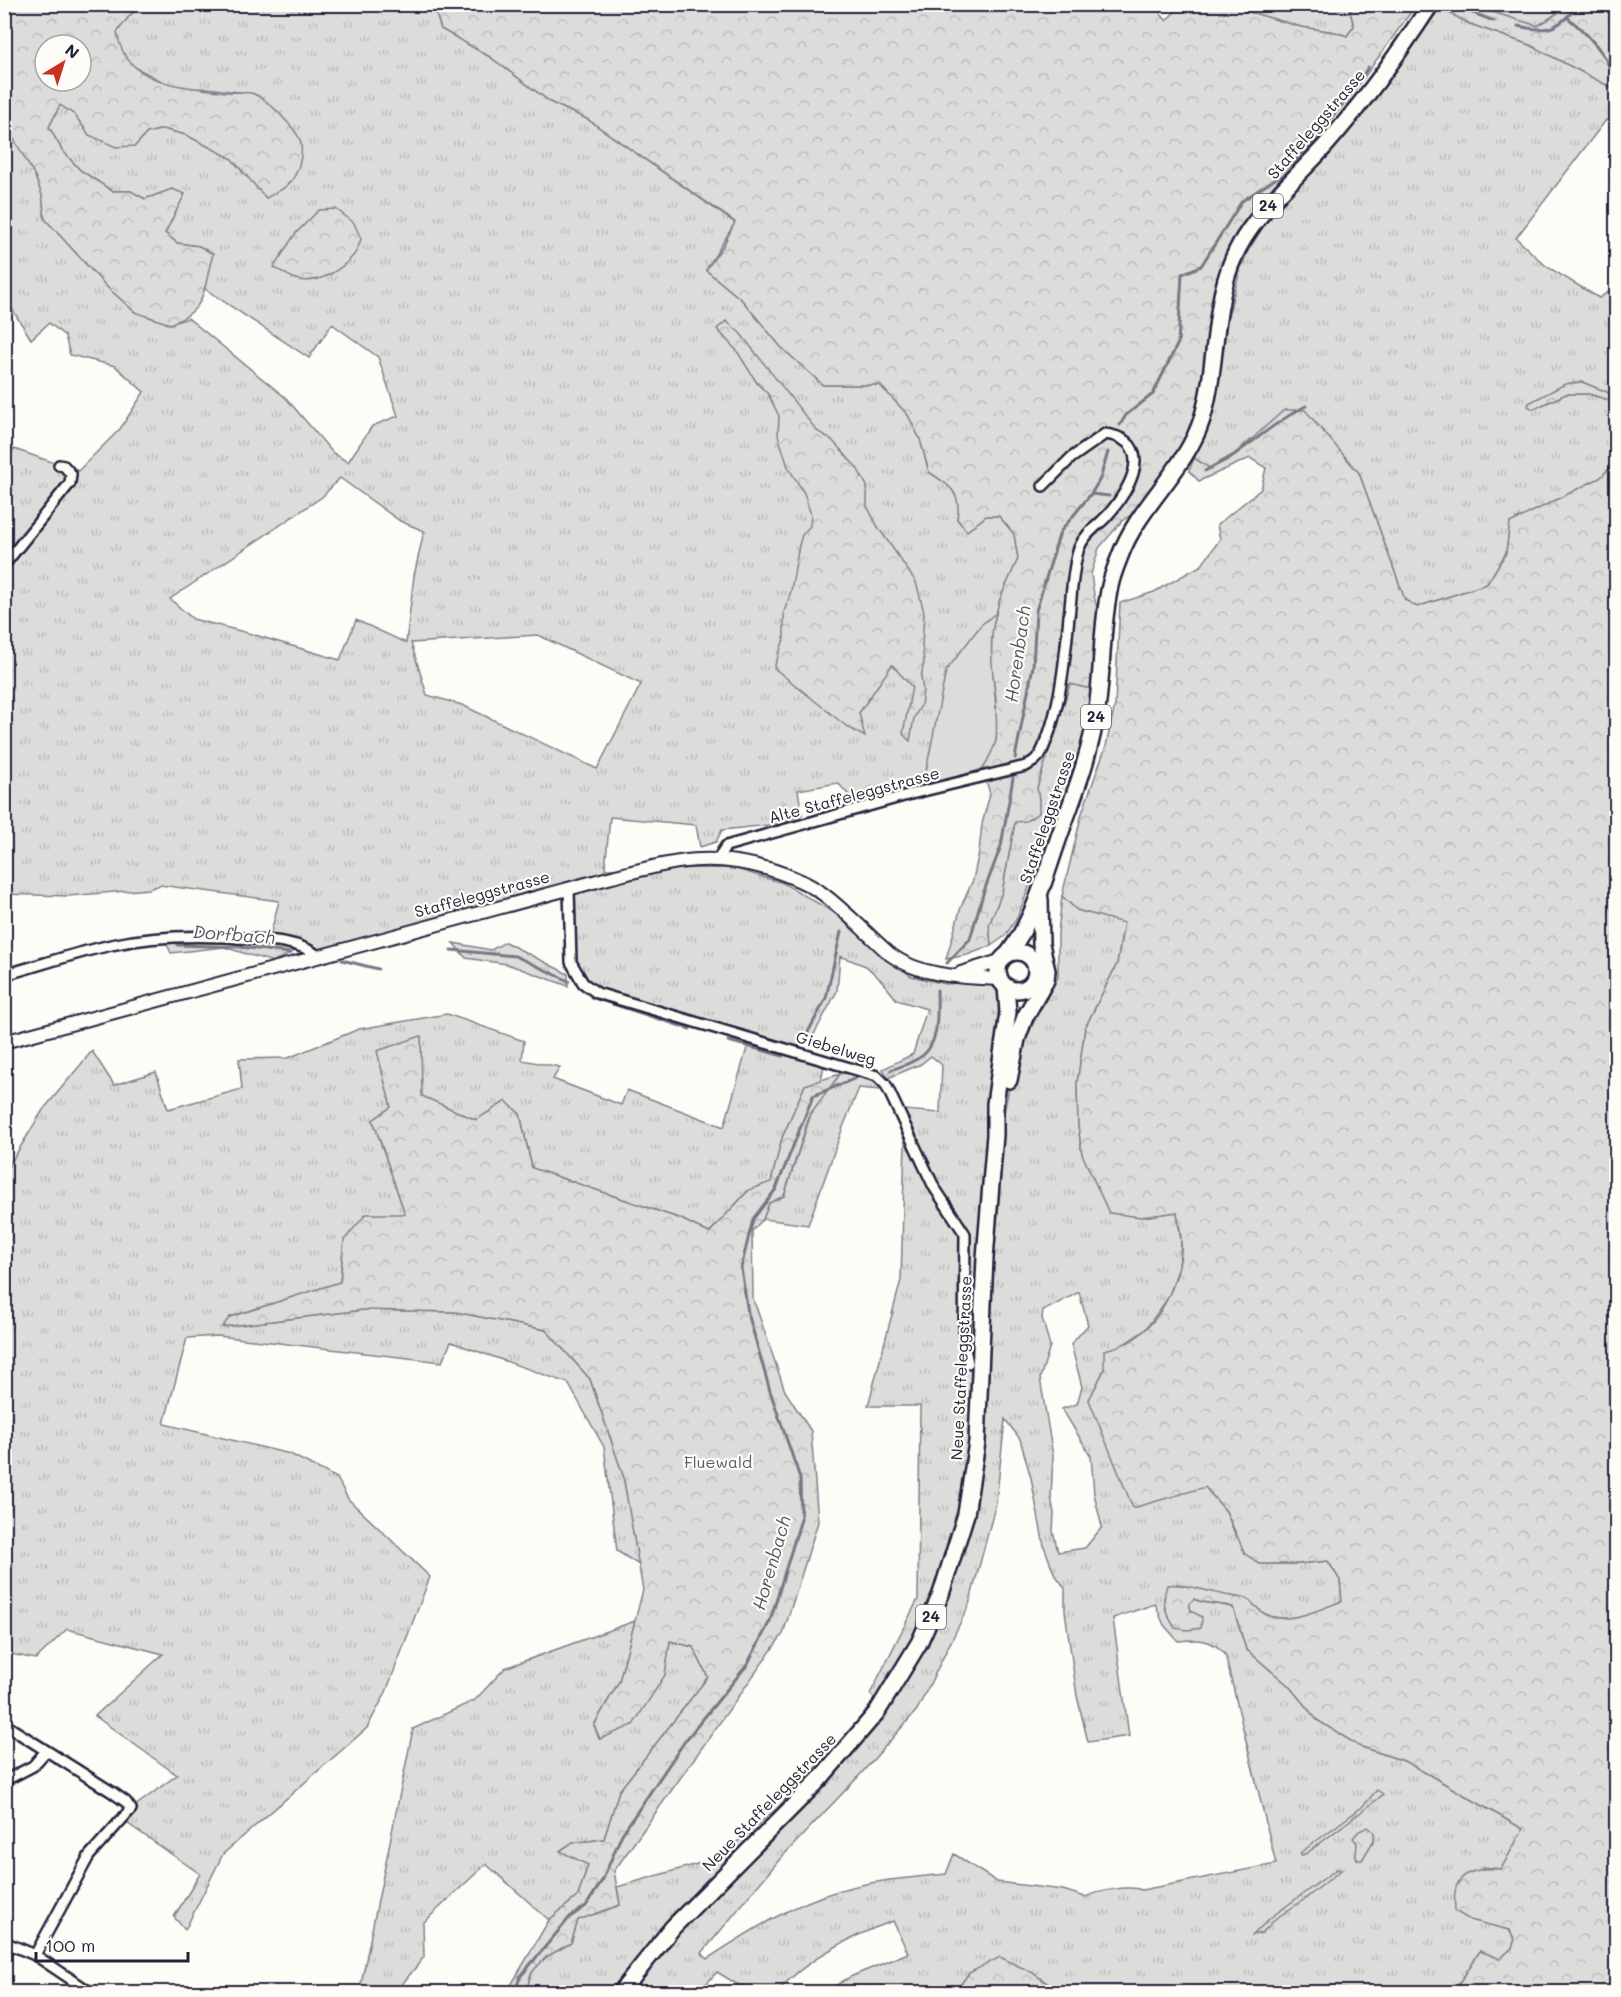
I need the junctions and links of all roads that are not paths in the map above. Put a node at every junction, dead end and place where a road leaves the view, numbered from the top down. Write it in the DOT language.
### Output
graph roads {
  1 [pos="1431,4"];
  2 [pos="59,465"];
  3 [pos="1043,486"];
  4 [pos="4,565"];
  5 [pos="718,859"];
  6 [pos="569,889"];
  7 [pos="1040,891"];
  8 [pos="1032,912"];
  9 [pos="318,956"];
  10 [pos="1004,957"];
  11 [pos="1033,960"];
  12 [pos="4,975"];
  13 [pos="945,975"];
  14 [pos="1002,983"];
  15 [pos="1028,987"];
  16 [pos="1017,1039"];
  17 [pos="4,1042"];
  18 [pos="995,1135"];
  19 [pos="968,1363"];
  20 [pos="4,1724"];
  21 [pos="46,1751"];
  22 [pos="4,1780"];
  23 [pos="4,1792"];
  24 [pos="4,1800"];
  25 [pos="4,1942"];
  26 [pos="35,1955"];
  27 [pos="90,1992"];
  28 [pos="621,1992"];
  1 -- 7 [label="main road, Staffeleggstrasse / 24"];
  2 -- 4 [label="street"];
  3 -- 5 [label="street, Alte Staffeleggstrasse"];
  5 -- 6 [label="street, Staffeleggstrasse"];
  5 -- 13 [label="street, Staffeleggstrasse"];
  6 -- 9 [label="street, Staffeleggstrasse"];
  6 -- 19 [label="street, Giebelweg"];
  7 -- 8 [label="main road, Staffeleggstrasse / 24"];
  7 -- 16 [label="main road, 24"];
  8 -- 10 [label="main road, Staffeleggstrasse / 24"];
  8 -- 11 [label="main road, Staffeleggstrasse / 24"];
  9 -- 12 [label="street"];
  9 -- 17 [label="street, Staffeleggstrasse"];
  10 -- 11 [label="main road"];
  10 -- 13 [label="street, Staffeleggstrasse"];
  10 -- 14 [label="main road"];
  11 -- 15 [label="main road"];
  13 -- 14 [label="street, Staffeleggstrasse"];
  14 -- 15 [label="main road"];
  14 -- 18 [label="main road, Neue Staffeleggstrasse / 24"];
  15 -- 16 [label="main road, 24"];
  16 -- 18 [label="main road, 24"];
  18 -- 28 [label="main road, Neue Staffeleggstrasse / 24"];
  20 -- 21 [label="street"];
  21 -- 22 [label="street"];
  21 -- 26 [label="street"];
  23 -- 24 [label="street"];
  25 -- 26 [label="street"];
  26 -- 27 [label="street"];
}
